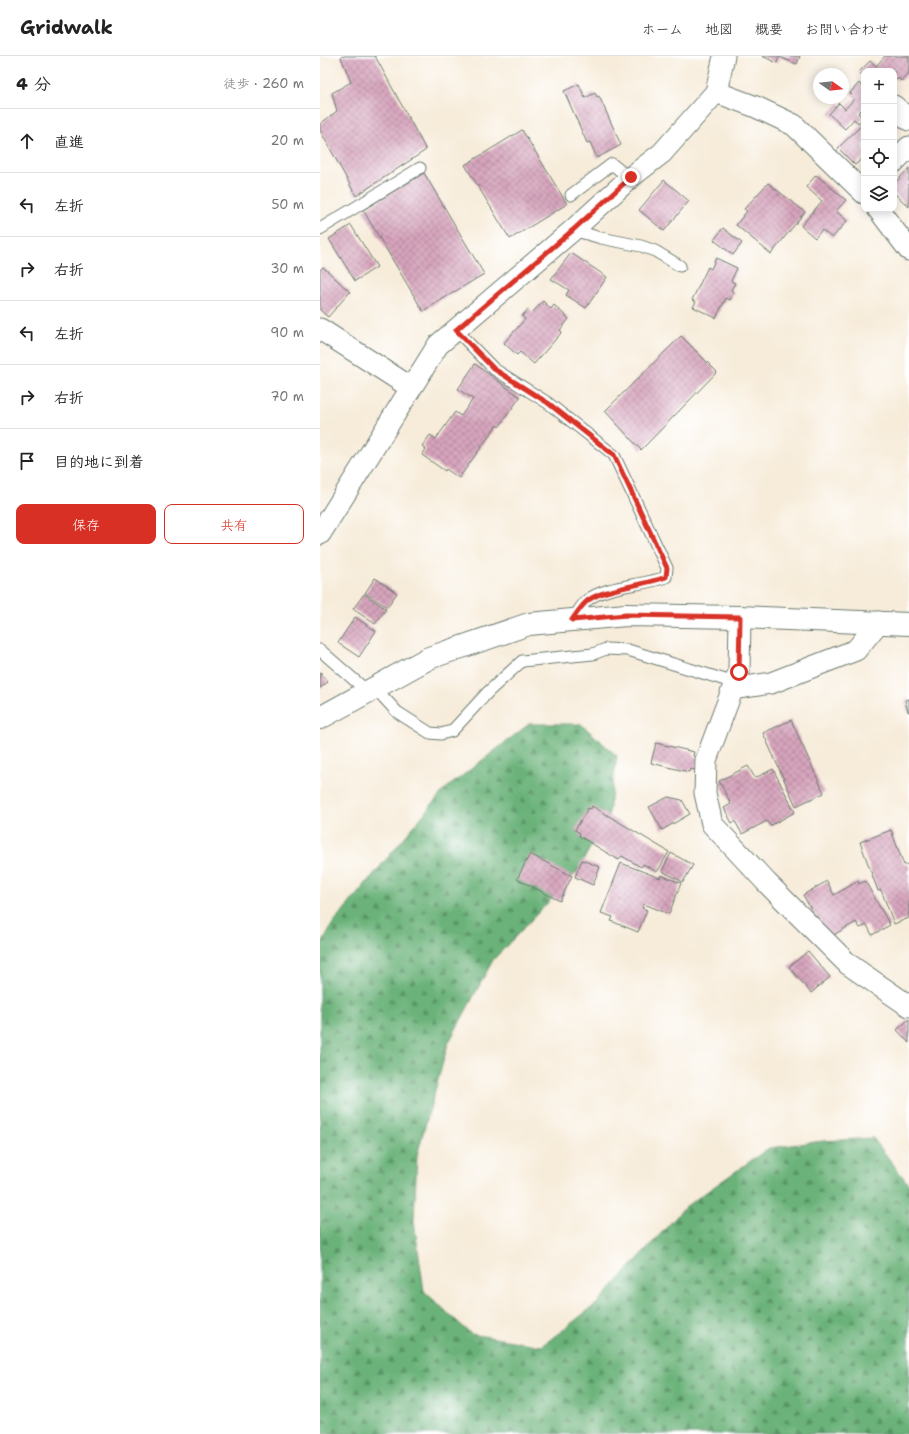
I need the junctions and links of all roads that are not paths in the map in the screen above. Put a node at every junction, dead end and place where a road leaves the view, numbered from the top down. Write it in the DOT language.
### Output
graph roads {
  1 [pos="724,56"];
  2 [pos="716,92"];
  3 [pos="897,109"];
  4 [pos="909,120"];
  5 [pos="909,146"];
  6 [pos="897,159"];
  7 [pos="420,168"];
  8 [pos="630,178"];
  9 [pos="861,190"];
  10 [pos="571,195"];
  11 [pos="880,212"];
  12 [pos="320,229"];
  13 [pos="573,230"];
  14 [pos="909,250"];
  15 [pos="680,266"];
  16 [pos="320,329"];
  17 [pos="456,330"];
  18 [pos="410,387"];
  19 [pos="320,534"];
  20 [pos="740,617"];
  21 [pos="572,620"];
  22 [pos="879,622"];
  23 [pos="909,624"];
  24 [pos="320,650"];
  25 [pos="734,686"];
  26 [pos="371,690"];
  27 [pos="320,718"];
  28 [pos="909,1006"];
  1 -- 2 [label="street"];
  2 -- 8 [label="street"];
  2 -- 9 [label="street"];
  3 -- 4 [label="street"];
  5 -- 6 [label="street"];
  7 -- 12 [label="lane"];
  8 -- 10 [label="lane"];
  8 -- 13 [label="street"];
  11 -- 14 [label="street"];
  13 -- 15 [label="lane"];
  13 -- 17 [label="street"];
  16 -- 18 [label="street"];
  17 -- 18 [label="street"];
  17 -- 21 [label="lane"];
  18 -- 19 [label="street"];
  20 -- 21 [label="street"];
  20 -- 22 [label="street"];
  20 -- 25 [label="street"];
  21 -- 26 [label="street"];
  22 -- 23 [label="street"];
  22 -- 25 [label="street"];
  24 -- 26 [label="lane"];
  25 -- 26 [label="lane"];
  25 -- 28 [label="street"];
  26 -- 27 [label="street"];
}
